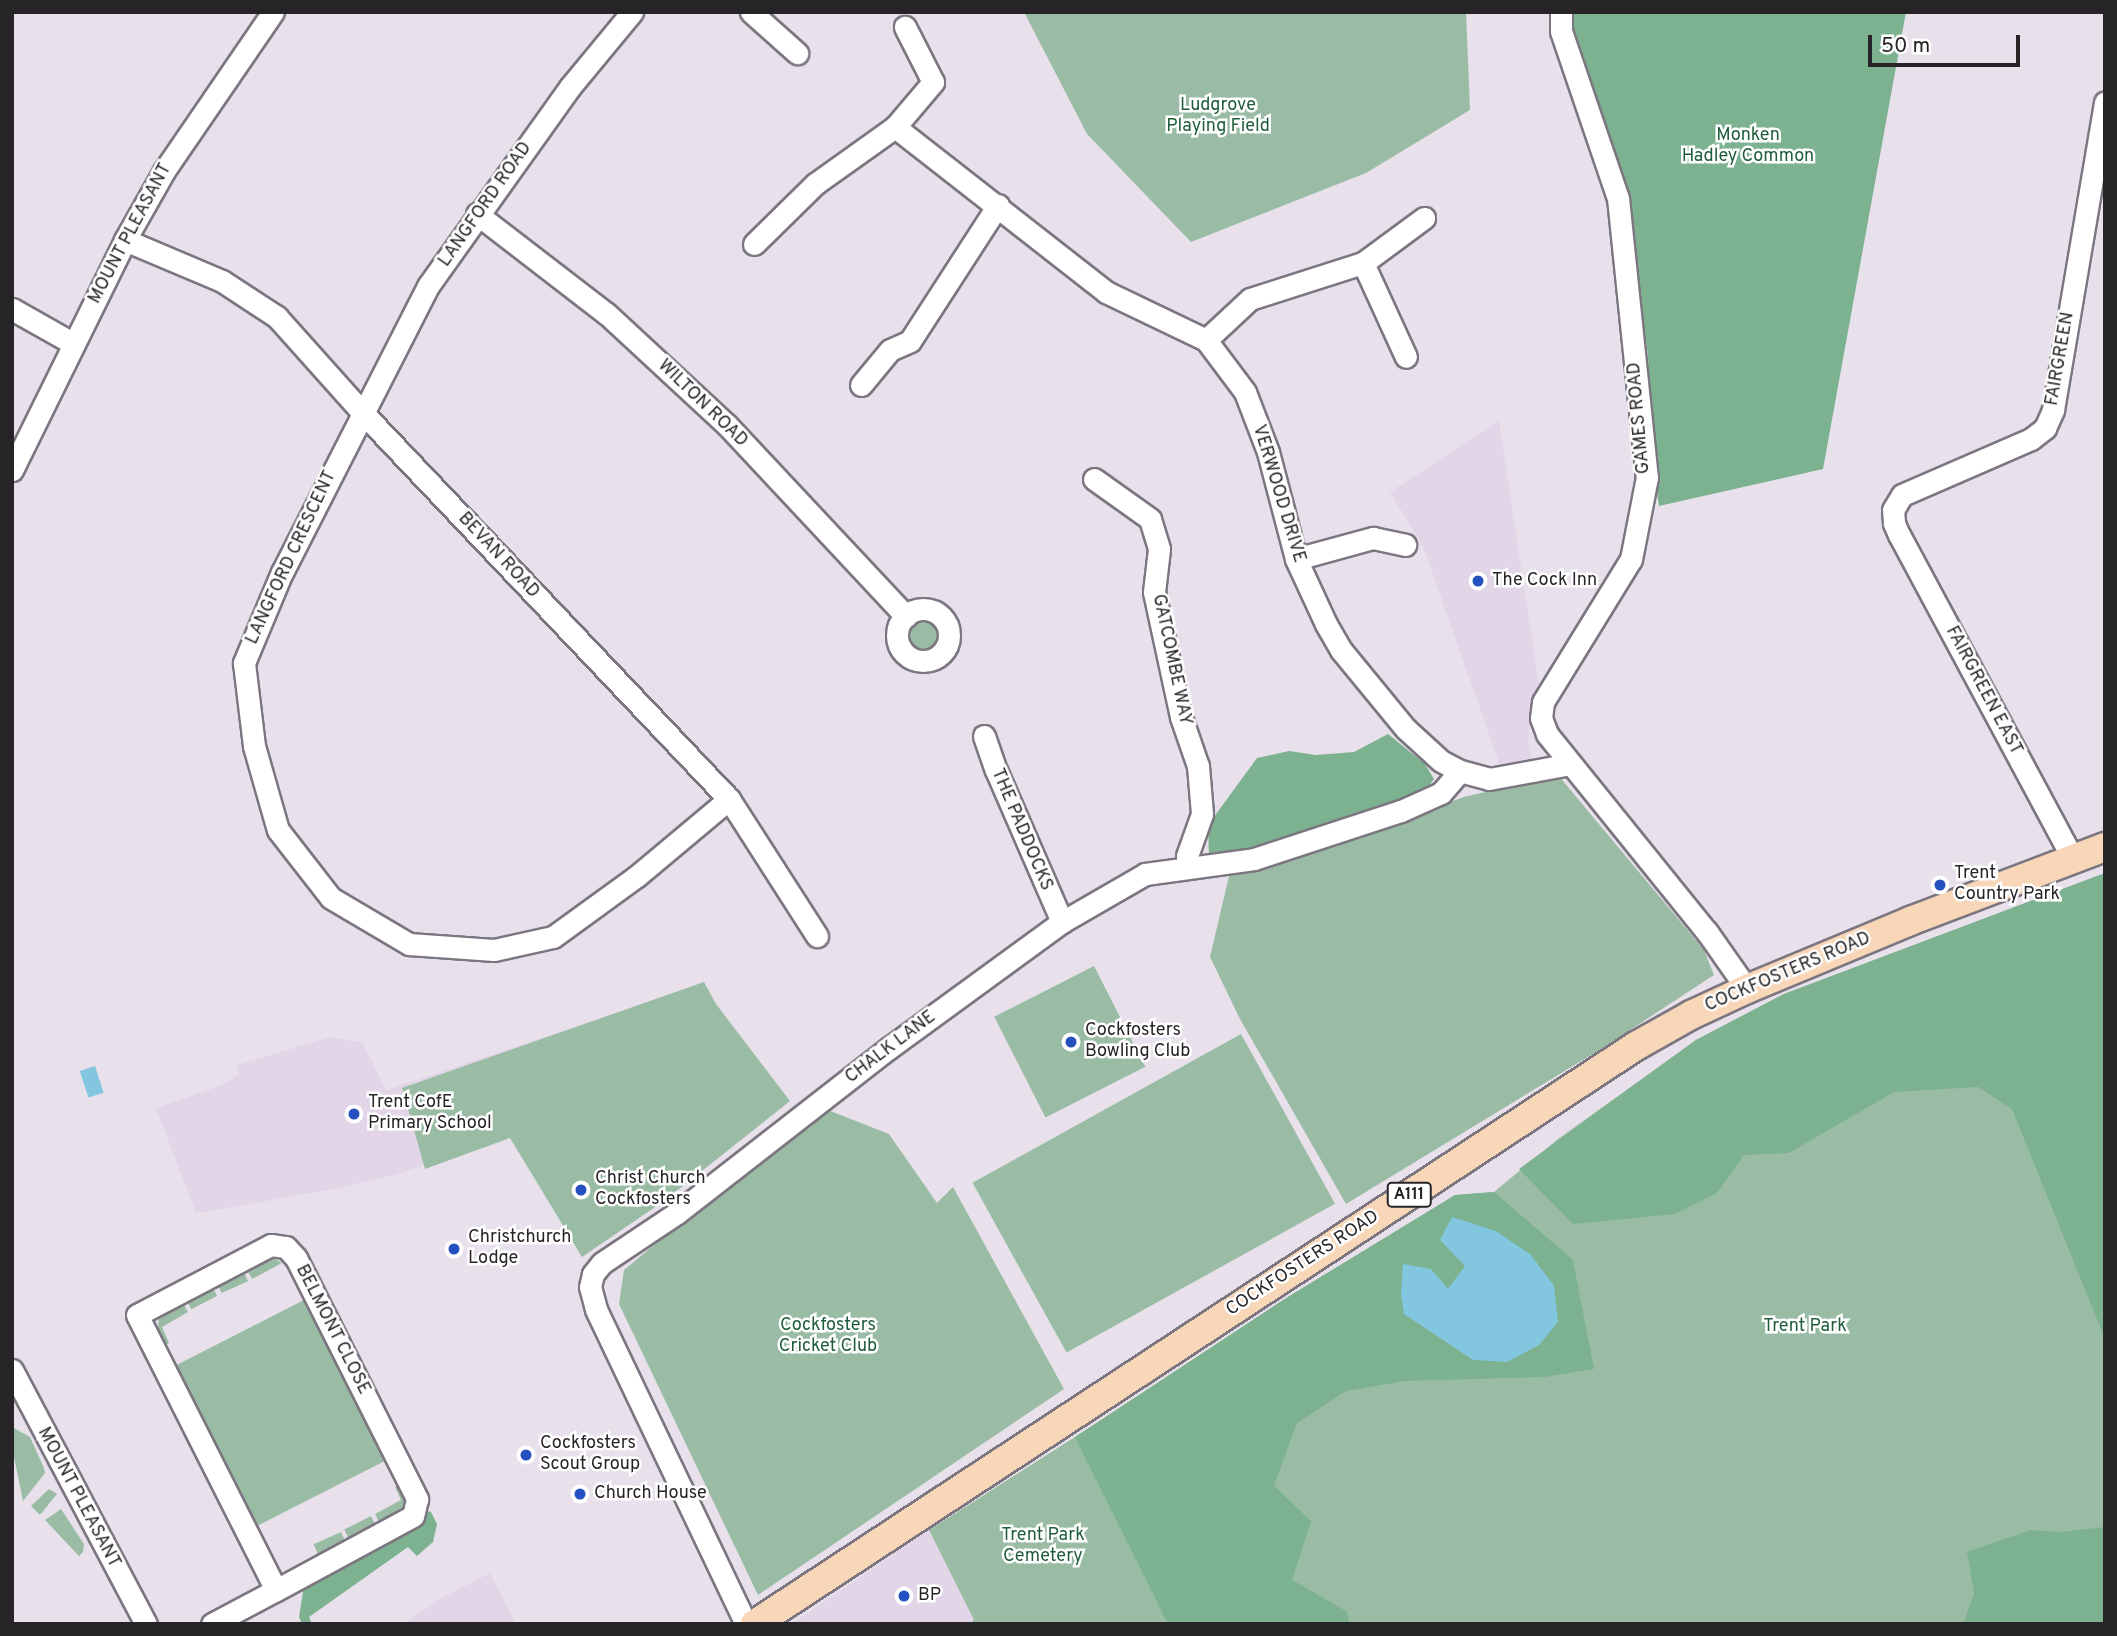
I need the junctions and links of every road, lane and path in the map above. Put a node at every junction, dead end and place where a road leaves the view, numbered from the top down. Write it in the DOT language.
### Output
graph roads {
  1 [pos="273,12"];
  2 [pos="632,12"];
  3 [pos="751,12"];
  4 [pos="1561,12"];
  5 [pos="905,27"];
  6 [pos="797,53"];
  7 [pos="2105,102"];
  8 [pos="895,127"];
  9 [pos="998,205"];
  10 [pos="477,214"];
  11 [pos="1424,218"];
  12 [pos="125,240"];
  13 [pos="754,244"];
  14 [pos="1363,263"];
  15 [pos="12,309"];
  16 [pos="1206,340"];
  17 [pos="74,344"];
  18 [pos="1406,357"];
  19 [pos="861,385"];
  20 [pos="362,412"];
  21 [pos="12,470"];
  22 [pos="1094,479"];
  23 [pos="1894,523"];
  24 [pos="1405,545"];
  25 [pos="1296,559"];
  26 [pos="905,616"];
  27 [pos="984,736"];
  28 [pos="1571,764"];
  29 [pos="1460,771"];
  30 [pos="729,799"];
  31 [pos="2105,847"];
  32 [pos="2073,859"];
  33 [pos="1189,867"];
  34 [pos="1062,922"];
  35 [pos="817,936"];
  36 [pos="1747,989"];
  37 [pos="12,1370"];
  38 [pos="18,1396"];
  39 [pos="276,1590"];
  40 [pos="146,1624"];
  41 [pos="212,1624"];
  42 [pos="746,1624"];
  43 [pos="755,1624"];
  1 -- 12 [label="street, MOUNT PLEASANT"];
  2 -- 10 [label="street, LANGFORD ROAD"];
  3 -- 6 [label="street"];
  4 -- 28 [label="street, GAMES ROAD"];
  5 -- 8 [label="street"];
  7 -- 23 [label="street, FAIRGREEN"];
  8 -- 9 [label="street, VERWOOD DRIVE"];
  8 -- 13 [label="street"];
  9 -- 16 [label="street, VERWOOD DRIVE"];
  9 -- 19 [label="street"];
  10 -- 20 [label="street, LANGFORD ROAD"];
  10 -- 26 [label="street, WILTON ROAD"];
  11 -- 14 [label="street"];
  12 -- 17 [label="street, MOUNT PLEASANT"];
  12 -- 20 [label="street, BEVAN ROAD"];
  14 -- 16 [label="street"];
  14 -- 18 [label="street"];
  15 -- 17 [label="street"];
  16 -- 25 [label="street, VERWOOD DRIVE"];
  17 -- 21 [label="street, MOUNT PLEASANT"];
  20 -- 30 [label="street, BEVAN ROAD"];
  20 -- 30 [label="street, LANGFORD CRESCENT"];
  22 -- 33 [label="street, GATCOMBE WAY"];
  23 -- 32 [label="street, FAIRGREEN EAST"];
  24 -- 25 [label="street"];
  25 -- 29 [label="street, VERWOOD DRIVE"];
  27 -- 34 [label="street, THE PADDOCKS"];
  28 -- 29 [label="street"];
  28 -- 36 [label="street, GAMES ROAD"];
  29 -- 33 [label="street, CHALK LANE"];
  30 -- 35 [label="street, BEVAN ROAD"];
  31 -- 32 [label="main road, COCKFOSTERS ROAD / A111"];
  32 -- 36 [label="main road, COCKFOSTERS ROAD / A111"];
  33 -- 34 [label="street, CHALK LANE"];
  34 -- 42 [label="street, CHALK LANE"];
  36 -- 43 [label="main road, COCKFOSTERS ROAD / A111"];
  37 -- 38 [label="street, MOUNT PLEASANT"];
  38 -- 40 [label="street, MOUNT PLEASANT"];
  39 -- 39 [label="street, BELMONT CLOSE"];
  39 -- 41 [label="street, BELMONT CLOSE"];
}
